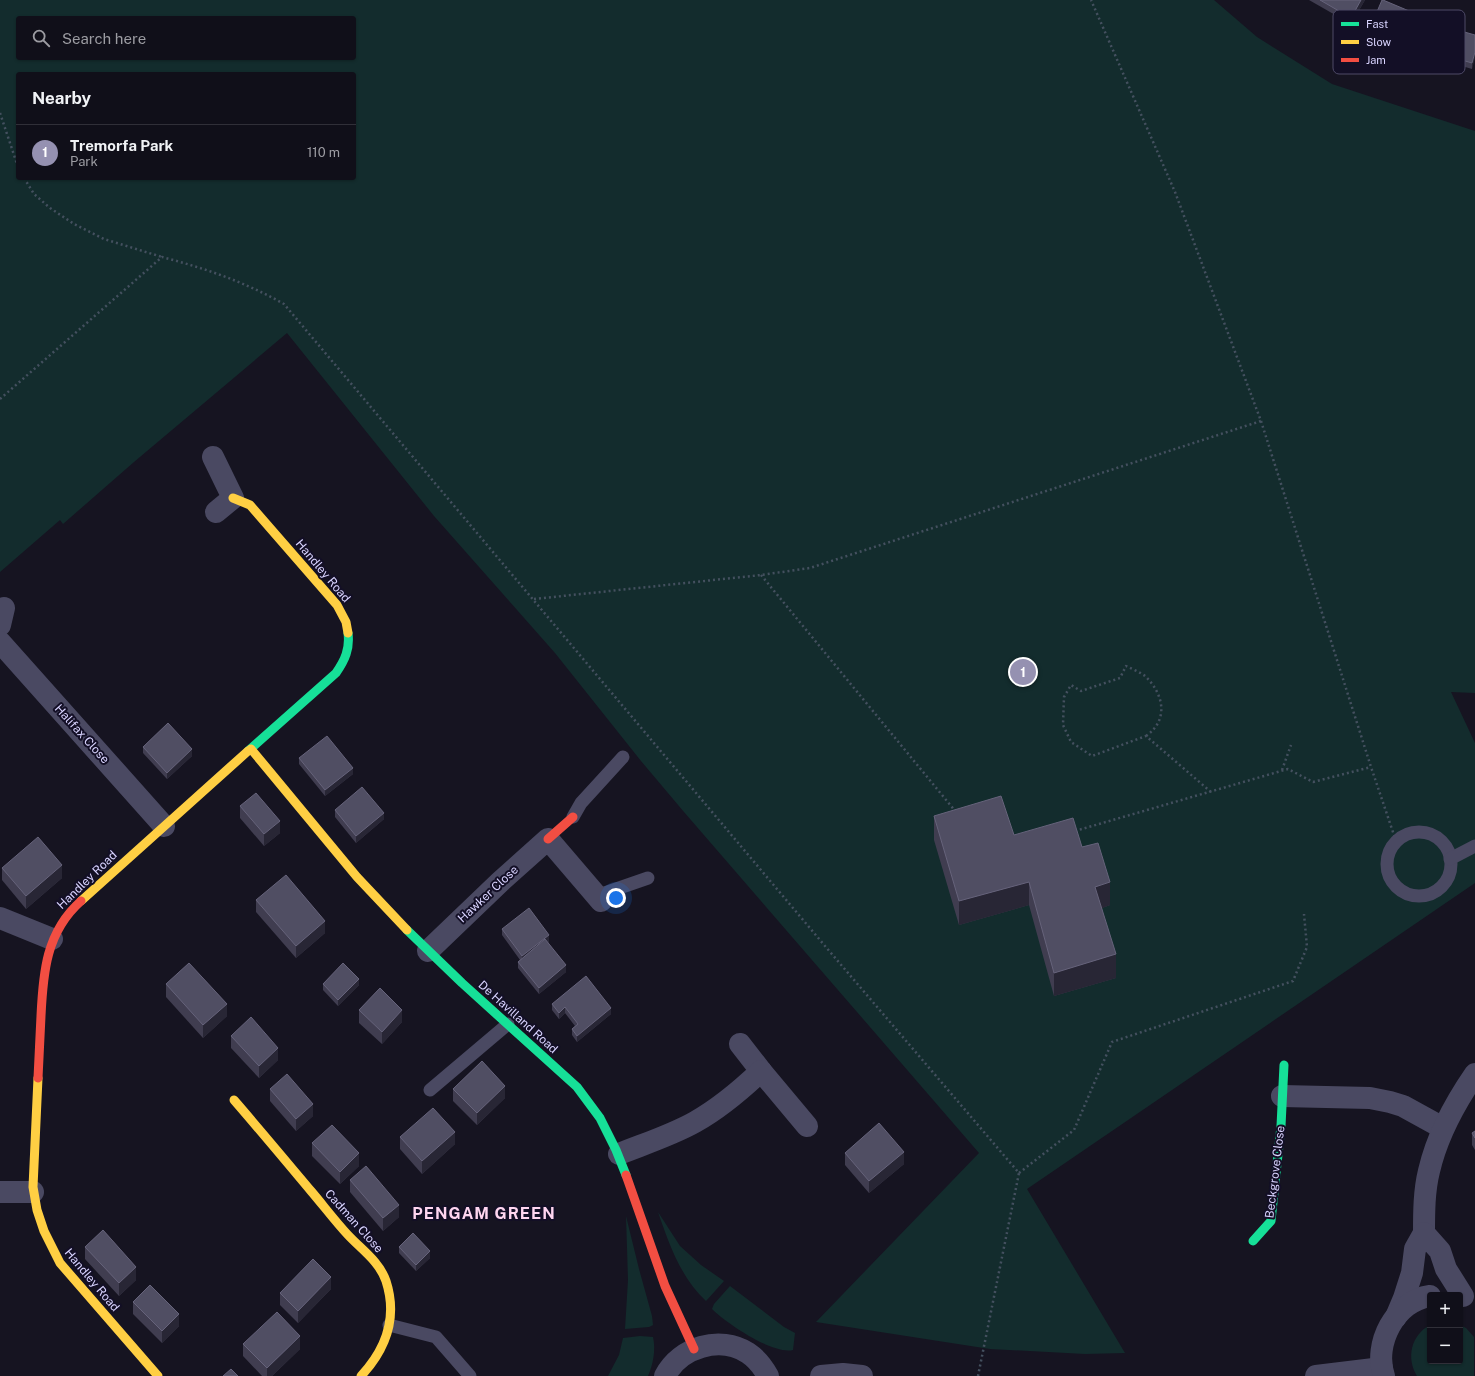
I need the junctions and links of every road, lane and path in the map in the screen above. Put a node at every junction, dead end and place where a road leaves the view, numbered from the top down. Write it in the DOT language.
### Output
graph roads {
  1 [pos="1091,0"];
  2 [pos="0,113"];
  3 [pos="16,161"];
  4 [pos="25,180"];
  5 [pos="162,257"];
  6 [pos="0,399"];
  7 [pos="1261,421"];
  8 [pos="213,456"];
  9 [pos="233,498"];
  10 [pos="216,512"];
  11 [pos="761,575"];
  12 [pos="533,600"];
  13 [pos="0,642"];
  14 [pos="1146,736"];
  15 [pos="1291,744"];
  16 [pos="251,749"];
  17 [pos="623,757"];
  18 [pos="1371,767"];
  19 [pos="1281,771"];
  20 [pos="1211,792"];
  21 [pos="959,816"];
  22 [pos="573,817"];
  23 [pos="164,826"];
  24 [pos="1070,832"];
  25 [pos="548,839"];
  26 [pos="1396,841"];
  27 [pos="1475,846"];
  28 [pos="1450,859"];
  29 [pos="648,878"];
  30 [pos="599,899"];
  31 [pos="1304,914"];
  32 [pos="0,918"];
  33 [pos="52,939"];
  34 [pos="428,951"];
  35 [pos="508,1024"];
  36 [pos="740,1044"];
  37 [pos="1284,1065"];
  38 [pos="761,1071"];
  39 [pos="1475,1074"];
  40 [pos="430,1090"];
  41 [pos="1282,1096"];
  42 [pos="234,1100"];
  43 [pos="807,1126"];
  44 [pos="1443,1128"];
  45 [pos="619,1154"];
  46 [pos="1019,1173"];
  47 [pos="0,1192"];
  48 [pos="33,1192"];
  49 [pos="1424,1233"];
  50 [pos="1253,1242"];
  51 [pos="1460,1292"];
  52 [pos="1427,1297"];
  53 [pos="1396,1317"];
  54 [pos="389,1325"];
  55 [pos="694,1349"];
  56 [pos="1383,1372"];
  57 [pos="153,1374"];
  58 [pos="361,1376"];
  59 [pos="470,1376"];
  60 [pos="665,1376"];
  61 [pos="768,1376"];
  62 [pos="821,1376"];
  63 [pos="862,1376"];
  64 [pos="978,1376"];
  65 [pos="1316,1376"];
  1 -- 7 [label="path"];
  2 -- 3 [label="path"];
  4 -- 5 [label="path"];
  5 -- 6 [label="path"];
  5 -- 12 [label="path"];
  7 -- 11 [label="path"];
  7 -- 18 [label="path"];
  8 -- 9 [label="street"];
  9 -- 10 [label="street"];
  9 -- 16 [label="street, Handley Road"];
  11 -- 12 [label="path"];
  11 -- 21 [label="path"];
  12 -- 46 [label="path"];
  13 -- 23 [label="street, Halifax Close"];
  14 -- 14 [label="path"];
  14 -- 20 [label="path"];
  15 -- 19 [label="path"];
  16 -- 23 [label="street, Handley Road"];
  16 -- 34 [label="street, De Havilland Road"];
  17 -- 22 [label="lane"];
  18 -- 19 [label="path"];
  18 -- 26 [label="path"];
  19 -- 20 [label="path"];
  20 -- 24 [label="path"];
  22 -- 25 [label="street, Hawker Close"];
  23 -- 33 [label="street, Handley Road"];
  25 -- 30 [label="street"];
  25 -- 34 [label="street, Hawker Close"];
  26 -- 28 [label="lane"];
  26 -- 28 [label="lane"];
  27 -- 28 [label="lane"];
  29 -- 30 [label="lane"];
  31 -- 46 [label="path"];
  32 -- 33 [label="street"];
  33 -- 48 [label="street, Handley Road"];
  34 -- 35 [label="street, De Havilland Road"];
  35 -- 40 [label="lane"];
  35 -- 45 [label="street, De Havilland Road"];
  36 -- 38 [label="street"];
  37 -- 41 [label="street, Beckgrove Close"];
  38 -- 43 [label="street"];
  38 -- 45 [label="street"];
  39 -- 44 [label="street"];
  41 -- 44 [label="street"];
  41 -- 50 [label="street, Beckgrove Close"];
  42 -- 54 [label="street, Cadman Close"];
  44 -- 49 [label="street"];
  45 -- 55 [label="street, De Havilland Road"];
  46 -- 64 [label="path"];
  47 -- 48 [label="street"];
  48 -- 57 [label="street, Handley Road"];
  49 -- 51 [label="street"];
  49 -- 53 [label="street"];
  52 -- 53 [label="street"];
  53 -- 56 [label="street"];
  54 -- 58 [label="street, Cadman Close"];
  54 -- 59 [label="lane"];
  55 -- 60 [label="street"];
  55 -- 61 [label="street"];
  56 -- 65 [label="street"];
  62 -- 63 [label="street"];
}
